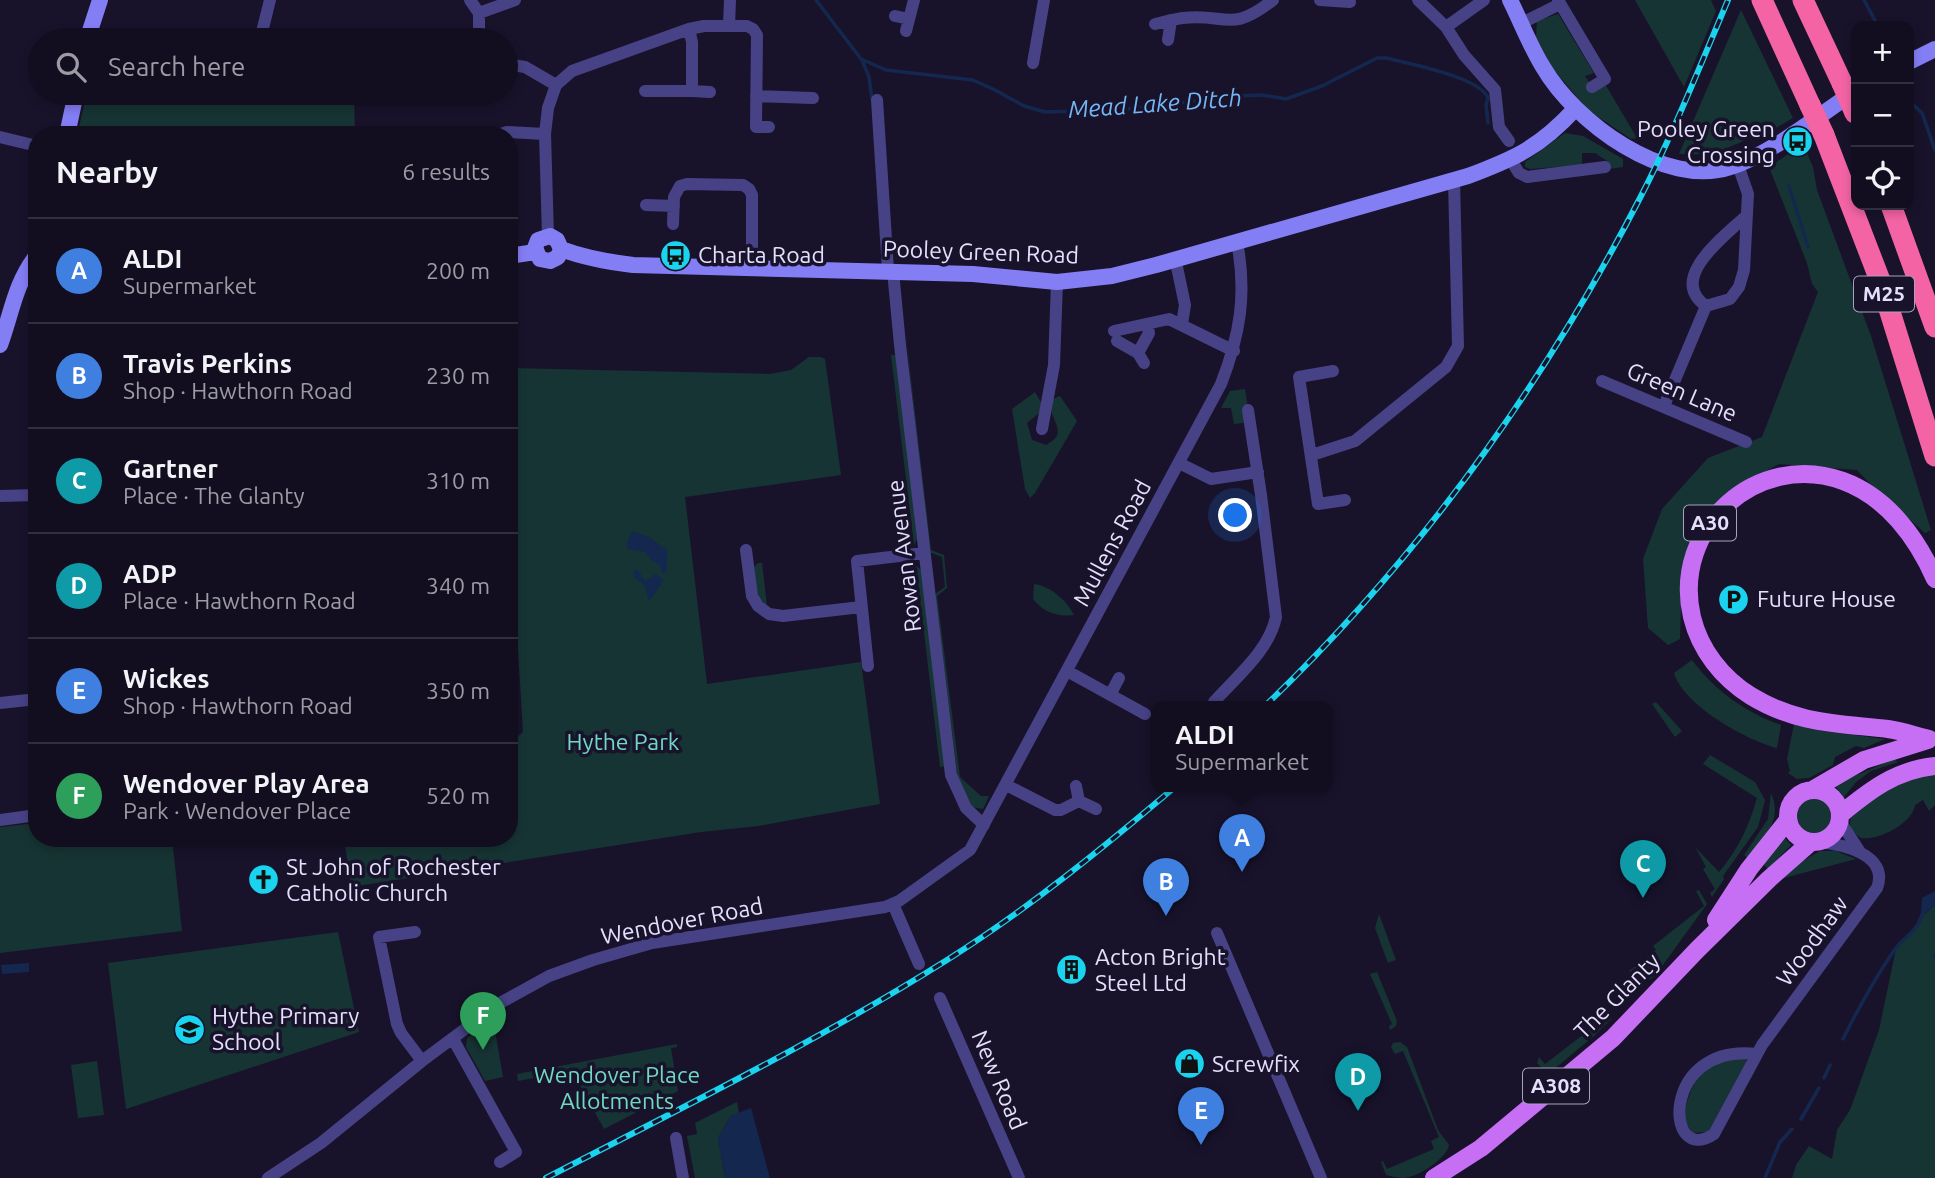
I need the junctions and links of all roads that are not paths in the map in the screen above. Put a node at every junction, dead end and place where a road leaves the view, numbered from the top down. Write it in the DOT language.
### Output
graph roads {
  1 [pos="100,0"];
  2 [pos="270,0"];
  3 [pos="470,0"];
  4 [pos="515,0"];
  5 [pos="730,0"];
  6 [pos="914,0"];
  7 [pos="1044,0"];
  8 [pos="1273,0"];
  9 [pos="1320,0"];
  10 [pos="1418,0"];
  11 [pos="1484,0"];
  12 [pos="1510,0"];
  13 [pos="1762,0"];
  14 [pos="1803,0"];
  15 [pos="1350,2"];
  16 [pos="1559,2"];
  17 [pos="479,13"];
  18 [pos="895,16"];
  19 [pos="1171,20"];
  20 [pos="1522,23"];
  21 [pos="1155,24"];
  22 [pos="729,26"];
  23 [pos="1446,27"];
  24 [pos="92,28"];
  25 [pos="263,28"];
  26 [pos="479,28"];
  27 [pos="689,29"];
  28 [pos="1168,40"];
  29 [pos="1935,49"];
  30 [pos="1914,60"];
  31 [pos="1033,63"];
  32 [pos="518,65"];
  33 [pos="556,85"];
  34 [pos="1849,86"];
  35 [pos="1592,87"];
  36 [pos="645,91"];
  37 [pos="692,91"];
  38 [pos="710,92"];
  39 [pos="756,96"];
  40 [pos="813,97"];
  41 [pos="877,100"];
  42 [pos="73,105"];
  43 [pos="1575,109"];
  44 [pos="69,126"];
  45 [pos="769,127"];
  46 [pos="518,133"];
  47 [pos="545,134"];
  48 [pos="0,137"];
  49 [pos="1509,141"];
  50 [pos="28,144"];
  51 [pos="1511,160"];
  52 [pos="1738,164"];
  53 [pos="1597,165"];
  54 [pos="1454,180"];
  55 [pos="646,205"];
  56 [pos="674,206"];
  57 [pos="1893,210"];
  58 [pos="1746,216"];
  59 [pos="673,224"];
  60 [pos="548,236"];
  61 [pos="1237,242"];
  62 [pos="561,249"];
  63 [pos="535,252"];
  64 [pos="518,255"];
  65 [pos="28,266"];
  66 [pos="1177,267"];
  67 [pos="752,268"];
  68 [pos="891,270"];
  69 [pos="1057,282"];
  70 [pos="1706,306"];
  71 [pos="1147,324"];
  72 [pos="1182,324"];
  73 [pos="1935,327"];
  74 [pos="0,345"];
  75 [pos="1234,351"];
  76 [pos="1333,371"];
  77 [pos="1602,380"];
  78 [pos="1664,406"];
  79 [pos="1248,410"];
  80 [pos="1042,429"];
  81 [pos="1746,442"];
  82 [pos="1312,455"];
  83 [pos="1935,456"];
  84 [pos="1179,463"];
  85 [pos="1258,472"];
  86 [pos="28,495"];
  87 [pos="0,496"];
  88 [pos="1345,499"];
  89 [pos="746,550"];
  90 [pos="924,553"];
  91 [pos="1935,579"];
  92 [pos="861,607"];
  93 [pos="868,666"];
  94 [pos="1067,671"];
  95 [pos="1119,678"];
  96 [pos="1110,695"];
  97 [pos="28,700"];
  98 [pos="1215,701"];
  99 [pos="0,703"];
  100 [pos="1145,714"];
  101 [pos="1932,739"];
  102 [pos="1935,766"];
  103 [pos="1006,785"];
  104 [pos="1076,786"];
  105 [pos="1814,789"];
  106 [pos="1079,801"];
  107 [pos="1096,809"];
  108 [pos="28,817"];
  109 [pos="1840,818"];
  110 [pos="0,820"];
  111 [pos="1788,820"];
  112 [pos="984,825"];
  113 [pos="1814,842"];
  114 [pos="1860,852"];
  115 [pos="893,904"];
  116 [pos="415,932"];
  117 [pos="1217,933"];
  118 [pos="1697,950"];
  119 [pos="919,964"];
  120 [pos="940,998"];
  121 [pos="453,1039"];
  122 [pos="1757,1054"];
  123 [pos="422,1061"];
  124 [pos="676,1138"];
  125 [pos="500,1161"];
  126 [pos="268,1178"];
  127 [pos="684,1178"];
  128 [pos="1018,1178"];
  129 [pos="1321,1178"];
  130 [pos="1434,1178"];
  1 -- 24 [label="street"];
  2 -- 25 [label="street"];
  3 -- 17 [label="street"];
  4 -- 17 [label="street"];
  5 -- 22 [label="street"];
  6 -- 18 [label="street"];
  7 -- 31 [label="street"];
  8 -- 19 [label="street"];
  9 -- 15 [label="street"];
  10 -- 23 [label="street"];
  11 -- 23 [label="street"];
  12 -- 20 [label="street"];
  13 -- 83 [label="highway, M25, bridge"];
  14 -- 34 [label="highway"];
  16 -- 20 [label="street"];
  16 -- 35 [label="street"];
  17 -- 26 [label="street"];
  19 -- 21 [label="street"];
  19 -- 28 [label="street"];
  20 -- 43 [label="street"];
  22 -- 27 [label="street"];
  22 -- 39 [label="street"];
  23 -- 49 [label="street"];
  27 -- 33 [label="street"];
  27 -- 37 [label="street"];
  29 -- 30 [label="street"];
  32 -- 33 [label="street"];
  33 -- 47 [label="street"];
  34 -- 52 [label="street"];
  36 -- 37 [label="street"];
  37 -- 38 [label="street"];
  39 -- 40 [label="street"];
  39 -- 45 [label="street"];
  41 -- 68 [label="street, Rowan Avenue"];
  42 -- 44 [label="street"];
  43 -- 51 [label="street, Pooley Green Road"];
  43 -- 52 [label="street"];
  46 -- 47 [label="street"];
  47 -- 60 [label="street"];
  48 -- 50 [label="street"];
  51 -- 53 [label="street"];
  51 -- 54 [label="street, Pooley Green Road"];
  52 -- 58 [label="street"];
  54 -- 61 [label="street, Pooley Green Road"];
  54 -- 82 [label="street"];
  55 -- 56 [label="street"];
  56 -- 59 [label="street"];
  56 -- 67 [label="street"];
  57 -- 73 [label="highway, M25"];
  58 -- 70 [label="street"];
  58 -- 70 [label="street"];
  60 -- 62 [label="street, Pooley Green Road"];
  60 -- 63 [label="street"];
  61 -- 69 [label="street, Pooley Green Road"];
  61 -- 75 [label="street, Mullens Road"];
  62 -- 63 [label="street, Pooley Green Road"];
  62 -- 67 [label="street, Pooley Green Road"];
  63 -- 64 [label="street, Pooley Green Road"];
  65 -- 74 [label="street"];
  66 -- 72 [label="street"];
  67 -- 68 [label="street, Pooley Green Road"];
  68 -- 69 [label="street, Pooley Green Road"];
  68 -- 90 [label="street, Rowan Avenue"];
  69 -- 80 [label="street"];
  70 -- 78 [label="street"];
  71 -- 71 [label="street"];
  71 -- 72 [label="street"];
  72 -- 75 [label="street"];
  75 -- 84 [label="street, Mullens Road"];
  76 -- 82 [label="street"];
  77 -- 78 [label="street, Green Lane"];
  78 -- 81 [label="street, Green Lane"];
  79 -- 85 [label="street"];
  82 -- 88 [label="street"];
  84 -- 85 [label="street"];
  84 -- 94 [label="street, Mullens Road"];
  85 -- 98 [label="street"];
  86 -- 87 [label="street"];
  89 -- 92 [label="street"];
  90 -- 92 [label="street"];
  90 -- 112 [label="street, Rowan Avenue"];
  91 -- 101 [label="main road, A30"];
  92 -- 93 [label="street"];
  94 -- 96 [label="street"];
  94 -- 103 [label="street, Mullens Road"];
  95 -- 96 [label="street"];
  96 -- 100 [label="street"];
  97 -- 99 [label="street"];
  101 -- 105 [label="main road"];
  102 -- 109 [label="main road"];
  103 -- 106 [label="street"];
  103 -- 112 [label="street, Mullens Road"];
  104 -- 106 [label="street"];
  105 -- 109 [label="main road"];
  105 -- 111 [label="main road"];
  106 -- 107 [label="street"];
  108 -- 110 [label="street"];
  109 -- 113 [label="main road"];
  109 -- 114 [label="street, Woodhaw"];
  111 -- 113 [label="main road"];
  111 -- 118 [label="main road, The Glanty / A308"];
  112 -- 115 [label="street, Mullens Road"];
  113 -- 114 [label="street"];
  113 -- 118 [label="main road, The Glanty / A308"];
  114 -- 122 [label="street, Woodhaw"];
  115 -- 119 [label="street"];
  115 -- 121 [label="street, Wendover Road"];
  116 -- 123 [label="street"];
  117 -- 129 [label="street"];
  118 -- 130 [label="main road, The Glanty / A308"];
  120 -- 128 [label="street, New Road"];
  121 -- 123 [label="street, Wendover Road"];
  121 -- 125 [label="street"];
  122 -- 122 [label="street, Woodhaw"];
  123 -- 126 [label="street, Wendover Road"];
  124 -- 127 [label="street"];
}
